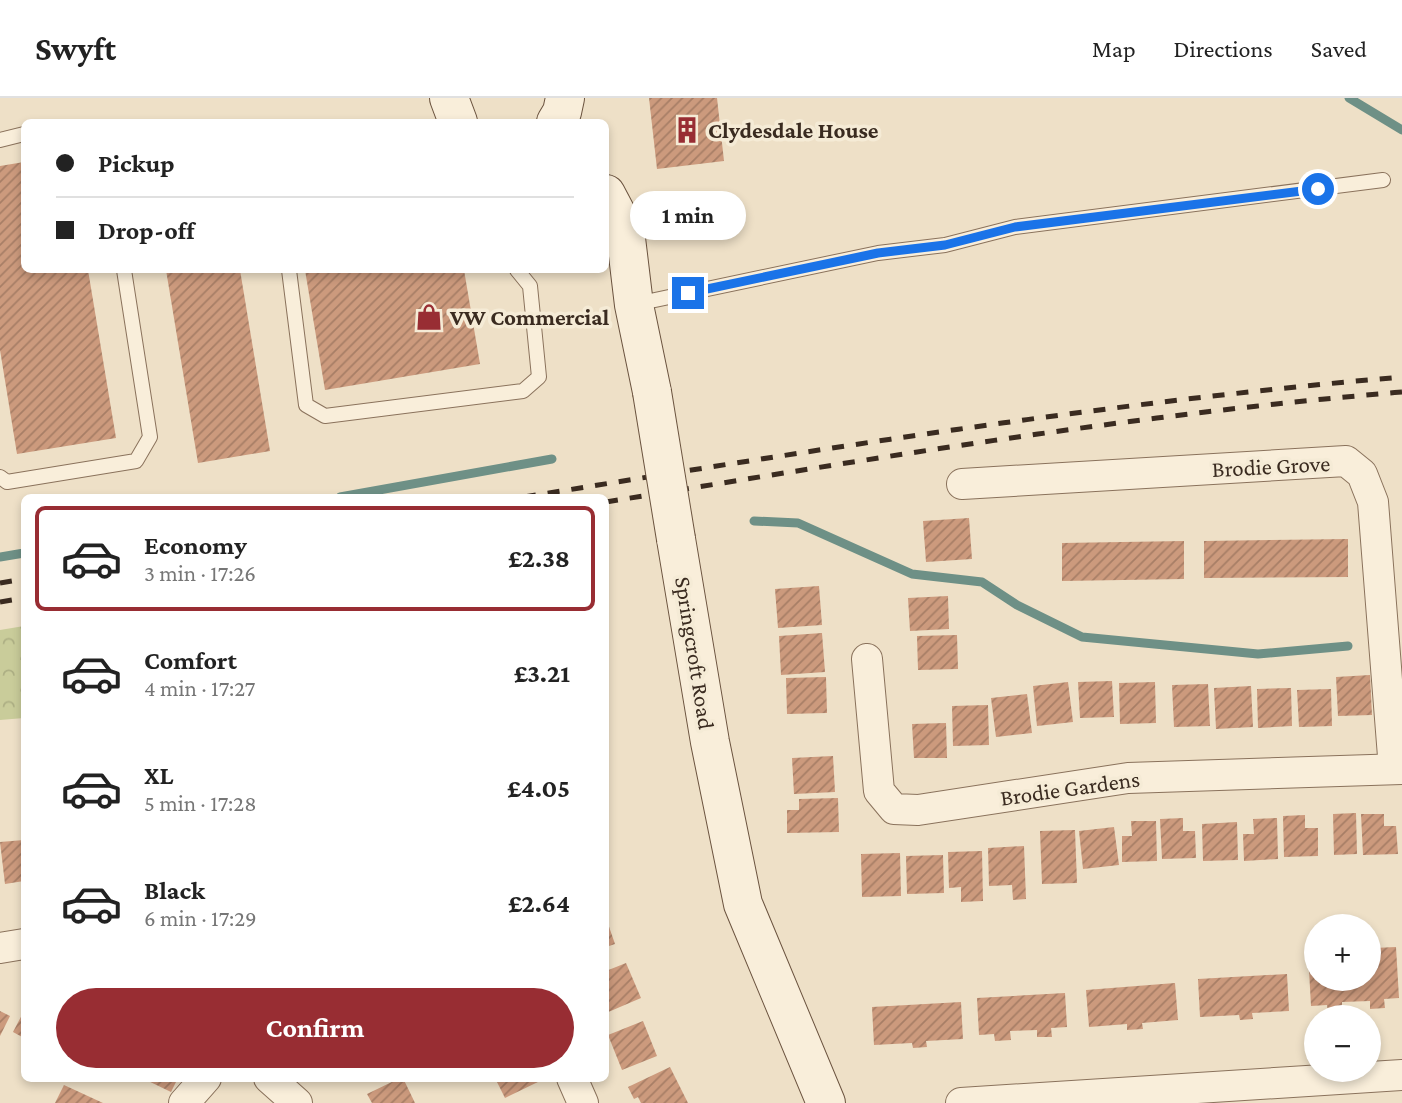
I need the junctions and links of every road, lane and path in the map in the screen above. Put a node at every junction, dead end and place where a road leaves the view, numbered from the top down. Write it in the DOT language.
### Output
graph roads {
  1 [pos="449,98"];
  2 [pos="457,119"];
  3 [pos="21,135"];
  4 [pos="0,139"];
  5 [pos="1383,180"];
  6 [pos="609,200"];
  7 [pos="124,273"];
  8 [pos="289,273"];
  9 [pos="519,273"];
  10 [pos="634,305"];
  11 [pos="0,477"];
  12 [pos="962,484"];
  13 [pos="867,659"];
  14 [pos="1398,769"];
  15 [pos="21,944"];
  16 [pos="0,948"];
  17 [pos="1402,1075"];
  18 [pos="202,1082"];
  19 [pos="273,1082"];
  20 [pos="574,1082"];
  21 [pos="1199,1095"];
  22 [pos="184,1103"];
  23 [pos="296,1103"];
  24 [pos="583,1103"];
  25 [pos="825,1103"];
  26 [pos="961,1103"];
  1 -- 2 [label="street"];
  3 -- 4 [label="lane"];
  5 -- 10 [label="lane"];
  6 -- 10 [label="street, Springcroft Road"];
  7 -- 11 [label="lane"];
  8 -- 9 [label="lane"];
  10 -- 25 [label="street, Springcroft Road, bridge"];
  12 -- 14 [label="street, Brodie Grove"];
  13 -- 14 [label="street, Brodie Gardens"];
  15 -- 16 [label="street"];
  17 -- 21 [label="street"];
  18 -- 22 [label="street"];
  19 -- 23 [label="street"];
  20 -- 24 [label="street"];
  21 -- 26 [label="street"];
}
